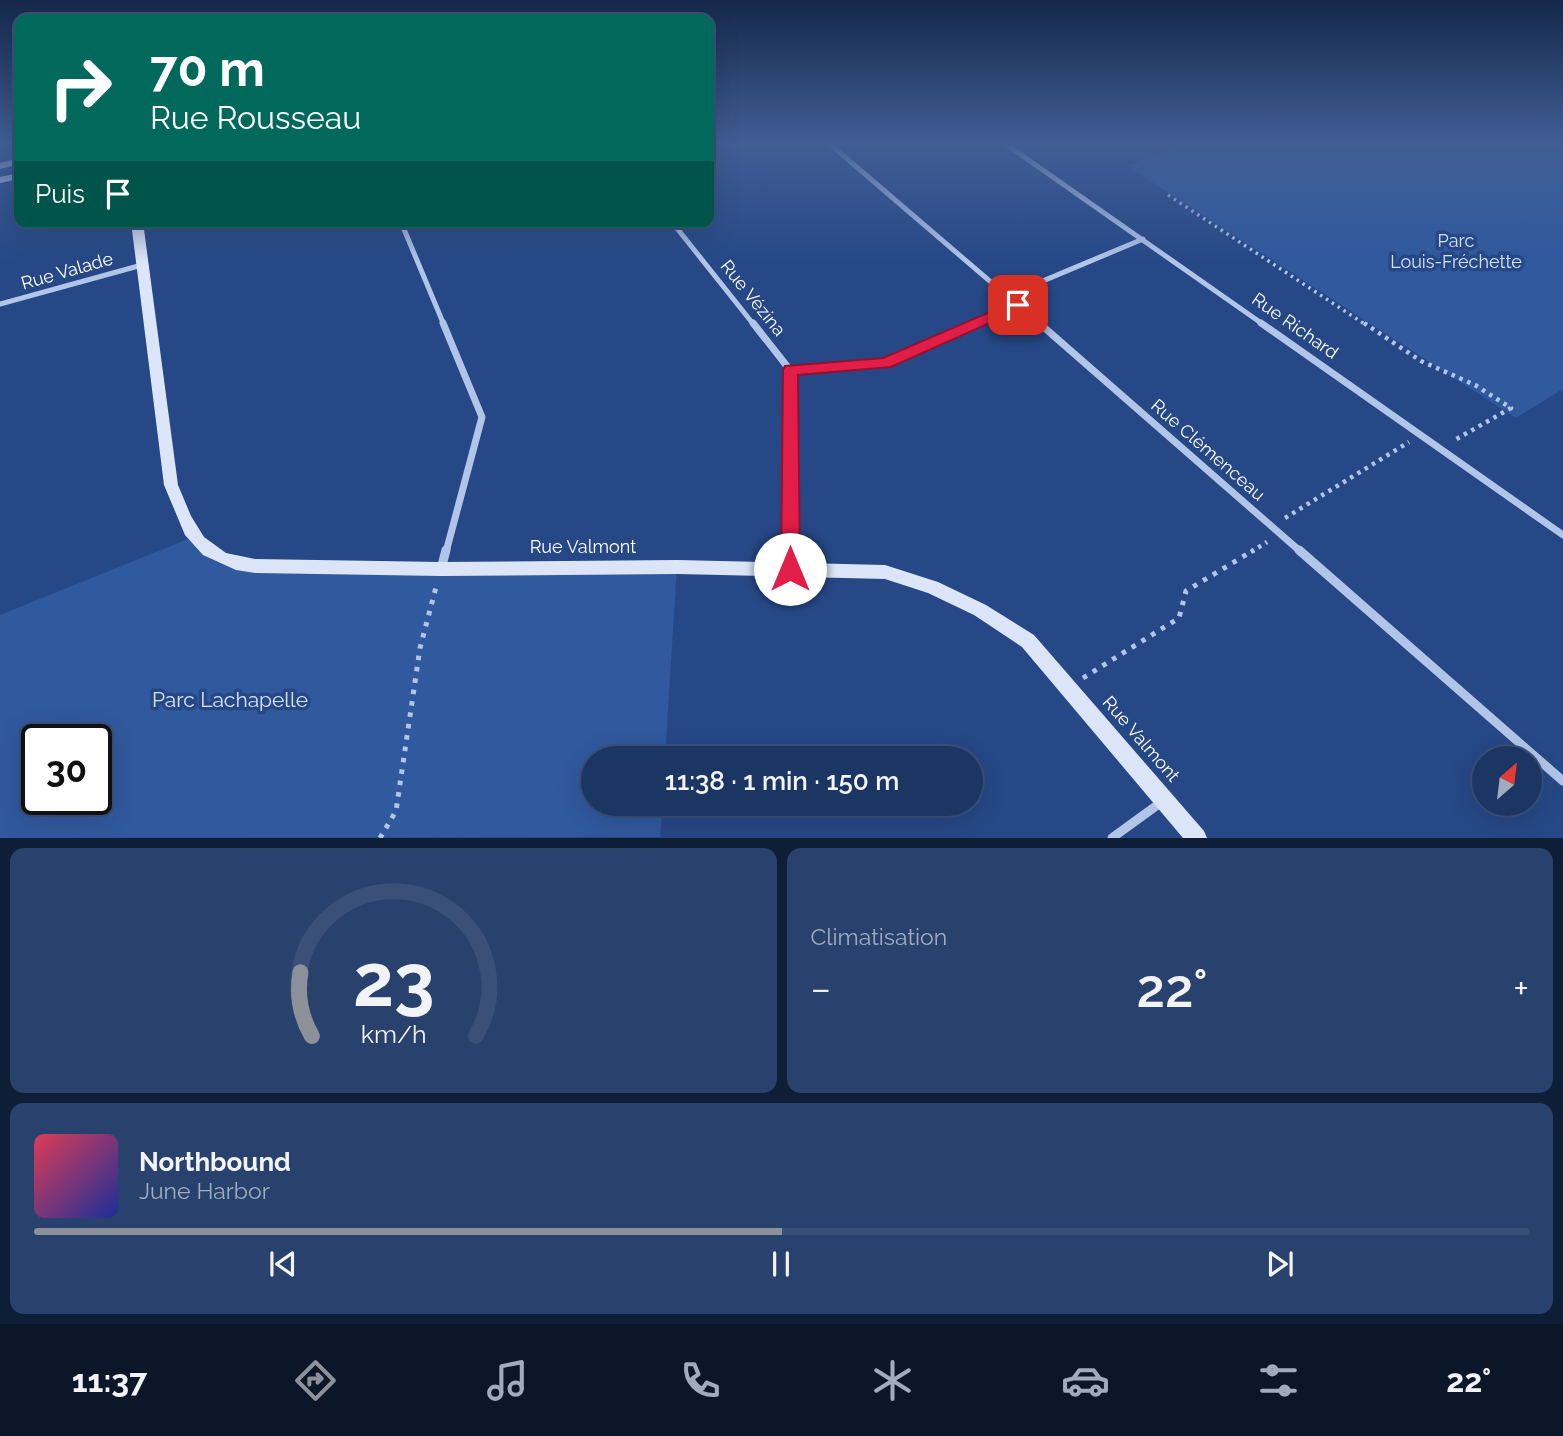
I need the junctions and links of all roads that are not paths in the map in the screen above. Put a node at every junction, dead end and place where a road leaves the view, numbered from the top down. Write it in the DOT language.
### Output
graph roads {
  1 [pos="877,184"];
  2 [pos="1064,184"];
  3 [pos="138,228"];
  4 [pos="403,228"];
  5 [pos="677,228"];
  6 [pos="1143,239"];
  7 [pos="142,265"];
  8 [pos="1007,296"];
  9 [pos="0,304"];
  10 [pos="1018,305"];
  11 [pos="790,370"];
  12 [pos="1563,535"];
  13 [pos="441,569"];
  14 [pos="790,569"];
  15 [pos="1563,781"];
  16 [pos="1165,799"];
  17 [pos="1112,838"];
  18 [pos="1197,838"];
  1 -- 8 [label="street, Rue Clémenceau"];
  2 -- 6 [label="street, Rue Richard"];
  3 -- 7 [label="street, Rue Valmont"];
  4 -- 13 [label="street"];
  5 -- 11 [label="street, Rue Vézina"];
  6 -- 8 [label="street"];
  6 -- 12 [label="street, Rue Richard"];
  7 -- 9 [label="street, Rue Valade"];
  7 -- 13 [label="street, Rue Valmont"];
  8 -- 10 [label="street, Rue Clémenceau"];
  10 -- 11 [label="street"];
  10 -- 15 [label="street, Rue Clémenceau"];
  11 -- 14 [label="street"];
  13 -- 14 [label="street, Rue Valmont"];
  14 -- 16 [label="street, Rue Valmont"];
  16 -- 17 [label="street"];
  16 -- 18 [label="street, Rue Valmont"];
}
